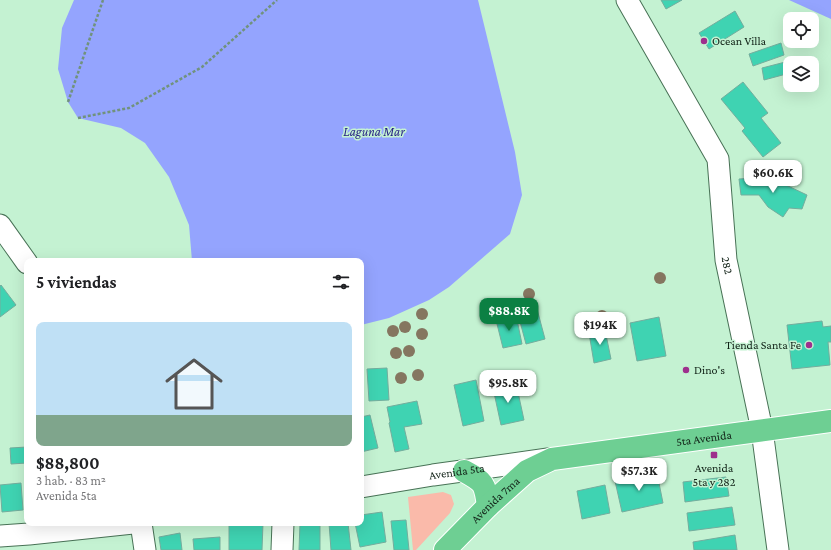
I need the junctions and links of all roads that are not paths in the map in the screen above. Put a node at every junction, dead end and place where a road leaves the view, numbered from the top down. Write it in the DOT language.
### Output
graph roads {
  1 [pos="626,0"];
  2 [pos="0,225"];
  3 [pos="24,259"];
  4 [pos="831,421"];
  5 [pos="762,430"];
  6 [pos="552,458"];
  7 [pos="464,471"];
  8 [pos="364,487"];
  9 [pos="488,506"];
  10 [pos="104,526"];
  11 [pos="141,526"];
  12 [pos="283,526"];
  13 [pos="0,536"];
  14 [pos="145,550"];
  15 [pos="282,550"];
  16 [pos="445,550"];
  17 [pos="778,550"];
  1 -- 5 [label="street, 282"];
  2 -- 3 [label="street"];
  4 -- 5 [label="highway, 5ta Avenida"];
  5 -- 6 [label="highway, 5ta Avenida"];
  5 -- 17 [label="street, 282"];
  6 -- 7 [label="street, Avenida 5ta"];
  6 -- 9 [label="highway, Avenida 7ma"];
  7 -- 8 [label="street, Avenida 5ta"];
  7 -- 9 [label="highway"];
  9 -- 16 [label="highway, Avenida 7ma"];
  10 -- 13 [label="street"];
  11 -- 14 [label="street"];
  12 -- 15 [label="street"];
}
